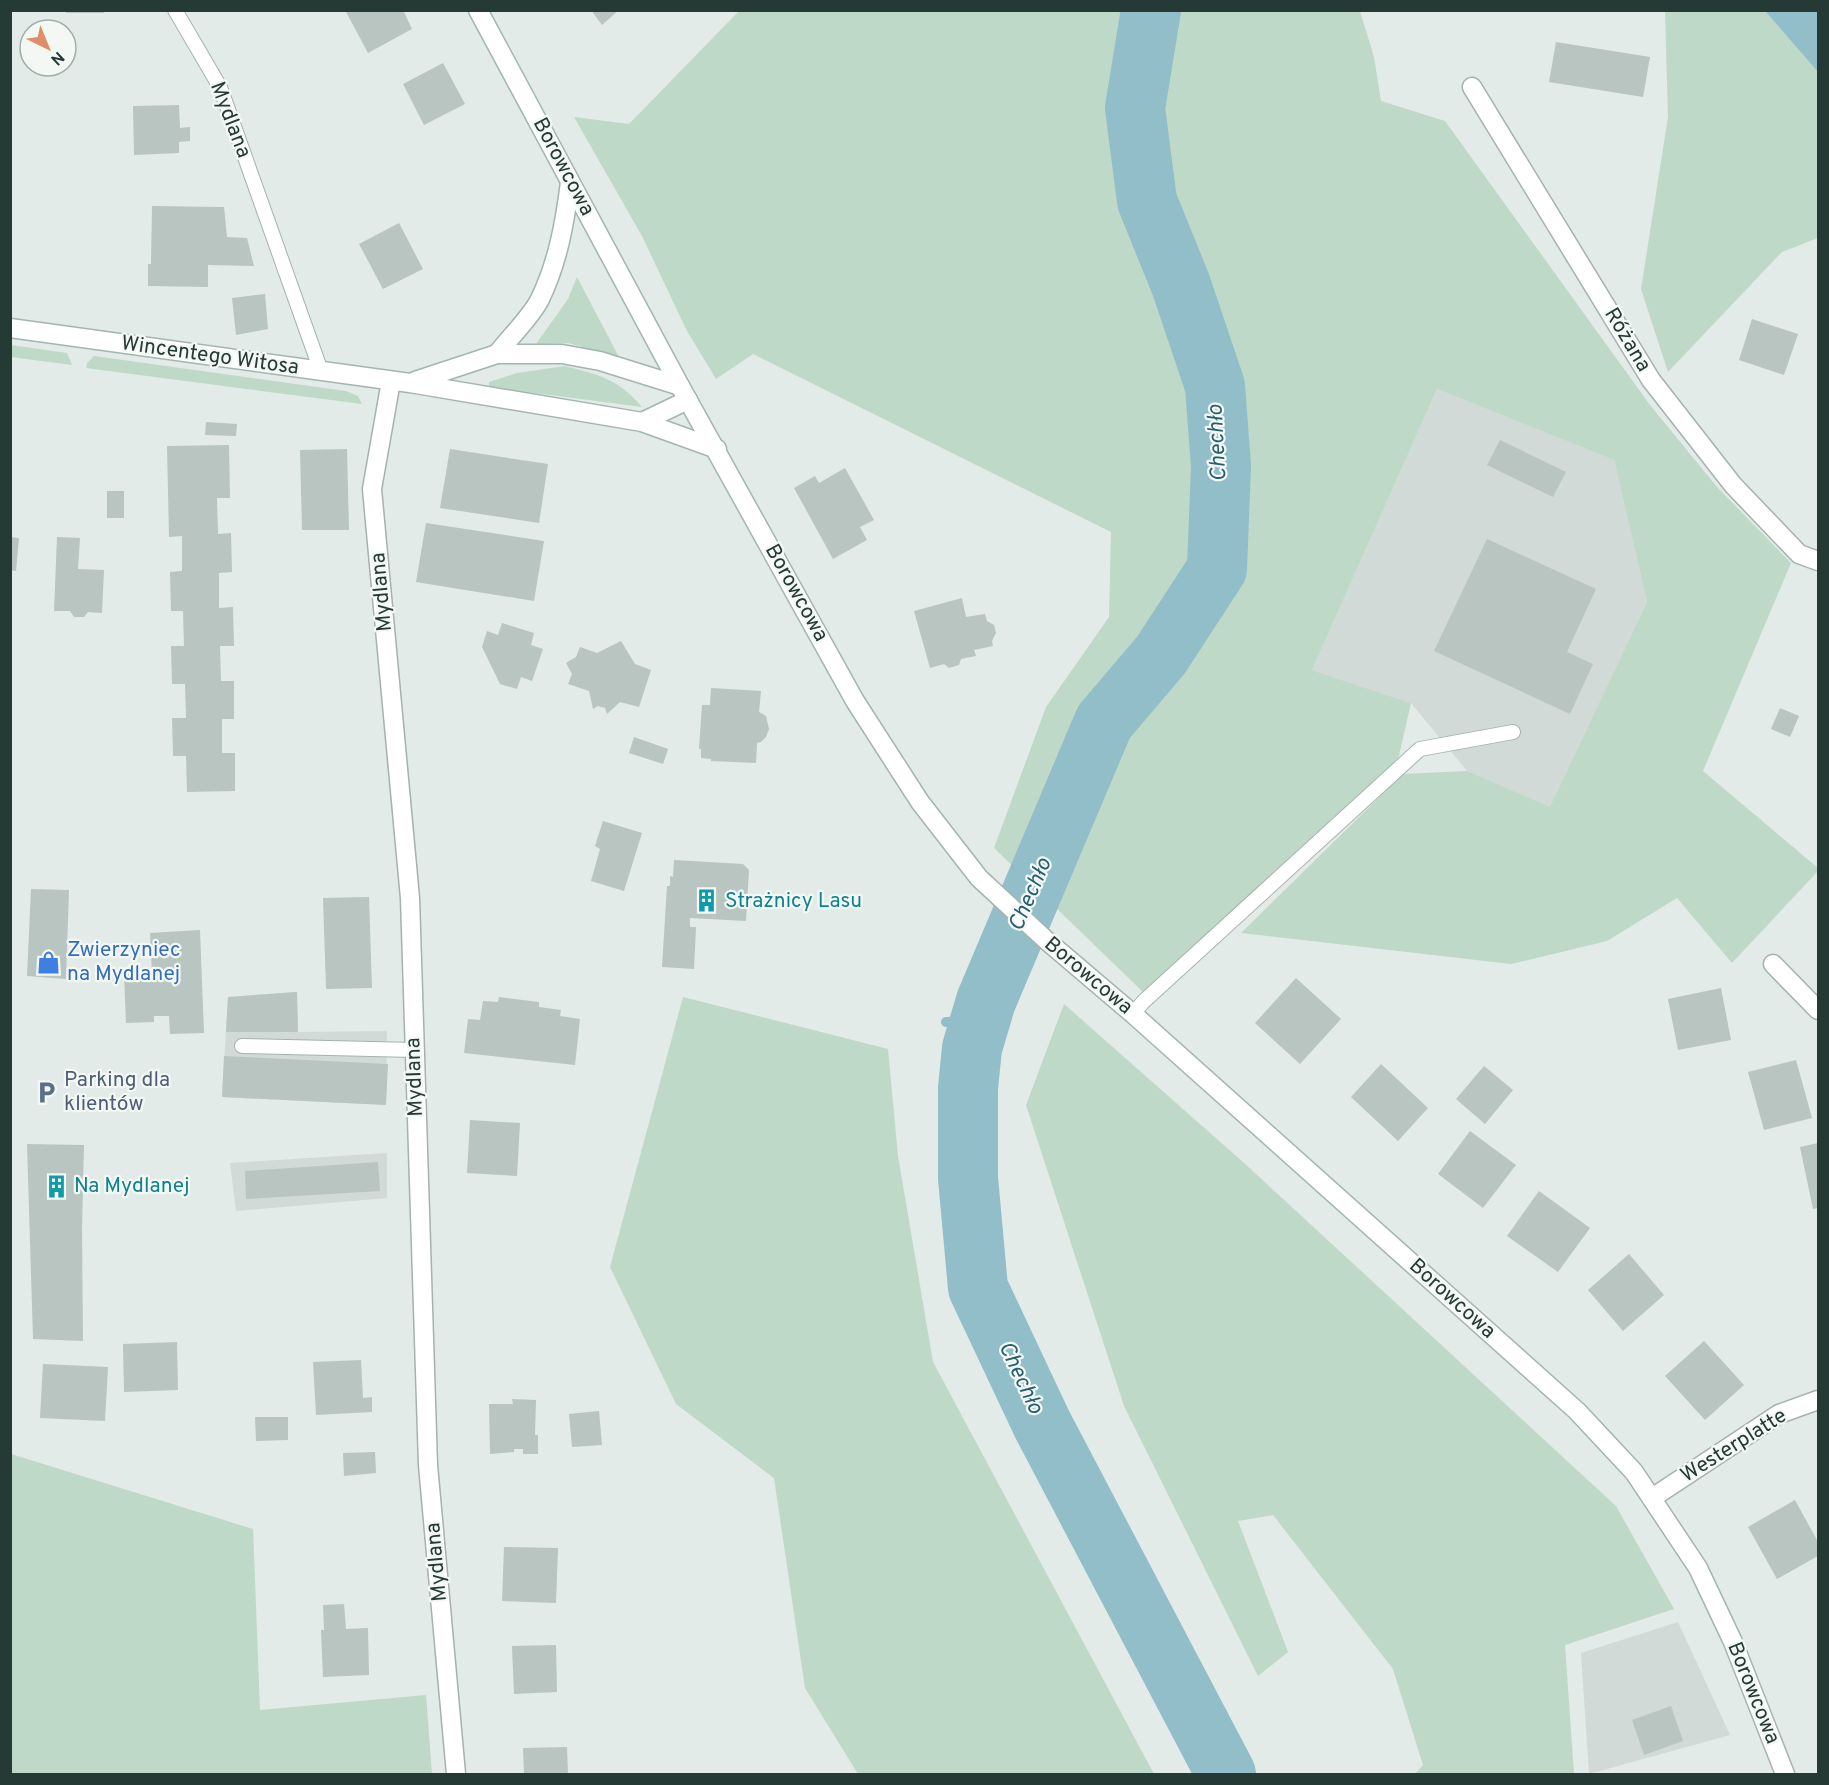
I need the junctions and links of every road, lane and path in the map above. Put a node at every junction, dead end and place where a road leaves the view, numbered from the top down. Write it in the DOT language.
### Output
graph roads {
  1 [pos="175,10"];
  2 [pos="478,10"];
  3 [pos="1472,87"];
  4 [pos="570,182"];
  5 [pos="10,328"];
  6 [pos="497,354"];
  7 [pos="321,371"];
  8 [pos="391,381"];
  9 [pos="410,383"];
  10 [pos="684,393"];
  11 [pos="642,422"];
  12 [pos="717,449"];
  13 [pos="1818,561"];
  14 [pos="1512,732"];
  15 [pos="1773,964"];
  16 [pos="1818,1010"];
  17 [pos="1133,1014"];
  18 [pos="242,1046"];
  19 [pos="415,1050"];
  20 [pos="1818,1400"];
  21 [pos="1652,1498"];
  22 [pos="456,1774"];
  23 [pos="1785,1774"];
  1 -- 7 [label="lane, Mydlana"];
  2 -- 4 [label="street, Borowcowa"];
  3 -- 13 [label="street, Różana"];
  4 -- 6 [label="street"];
  4 -- 10 [label="street, Borowcowa"];
  5 -- 7 [label="street, Wincentego Witosa"];
  6 -- 9 [label="street, Wincentego Witosa"];
  6 -- 10 [label="street, Wincentego Witosa"];
  7 -- 8 [label="street, Wincentego Witosa"];
  8 -- 9 [label="street, Wincentego Witosa"];
  8 -- 19 [label="street, Mydlana"];
  9 -- 11 [label="street, Wincentego Witosa"];
  10 -- 11 [label="street"];
  10 -- 12 [label="street, Borowcowa"];
  11 -- 12 [label="street, Wincentego Witosa"];
  12 -- 17 [label="street, Borowcowa"];
  14 -- 17 [label="lane"];
  15 -- 16 [label="street"];
  17 -- 21 [label="street, Borowcowa"];
  18 -- 19 [label="lane"];
  19 -- 22 [label="street, Mydlana"];
  20 -- 21 [label="street, Westerplatte"];
  21 -- 23 [label="street, Borowcowa"];
}
